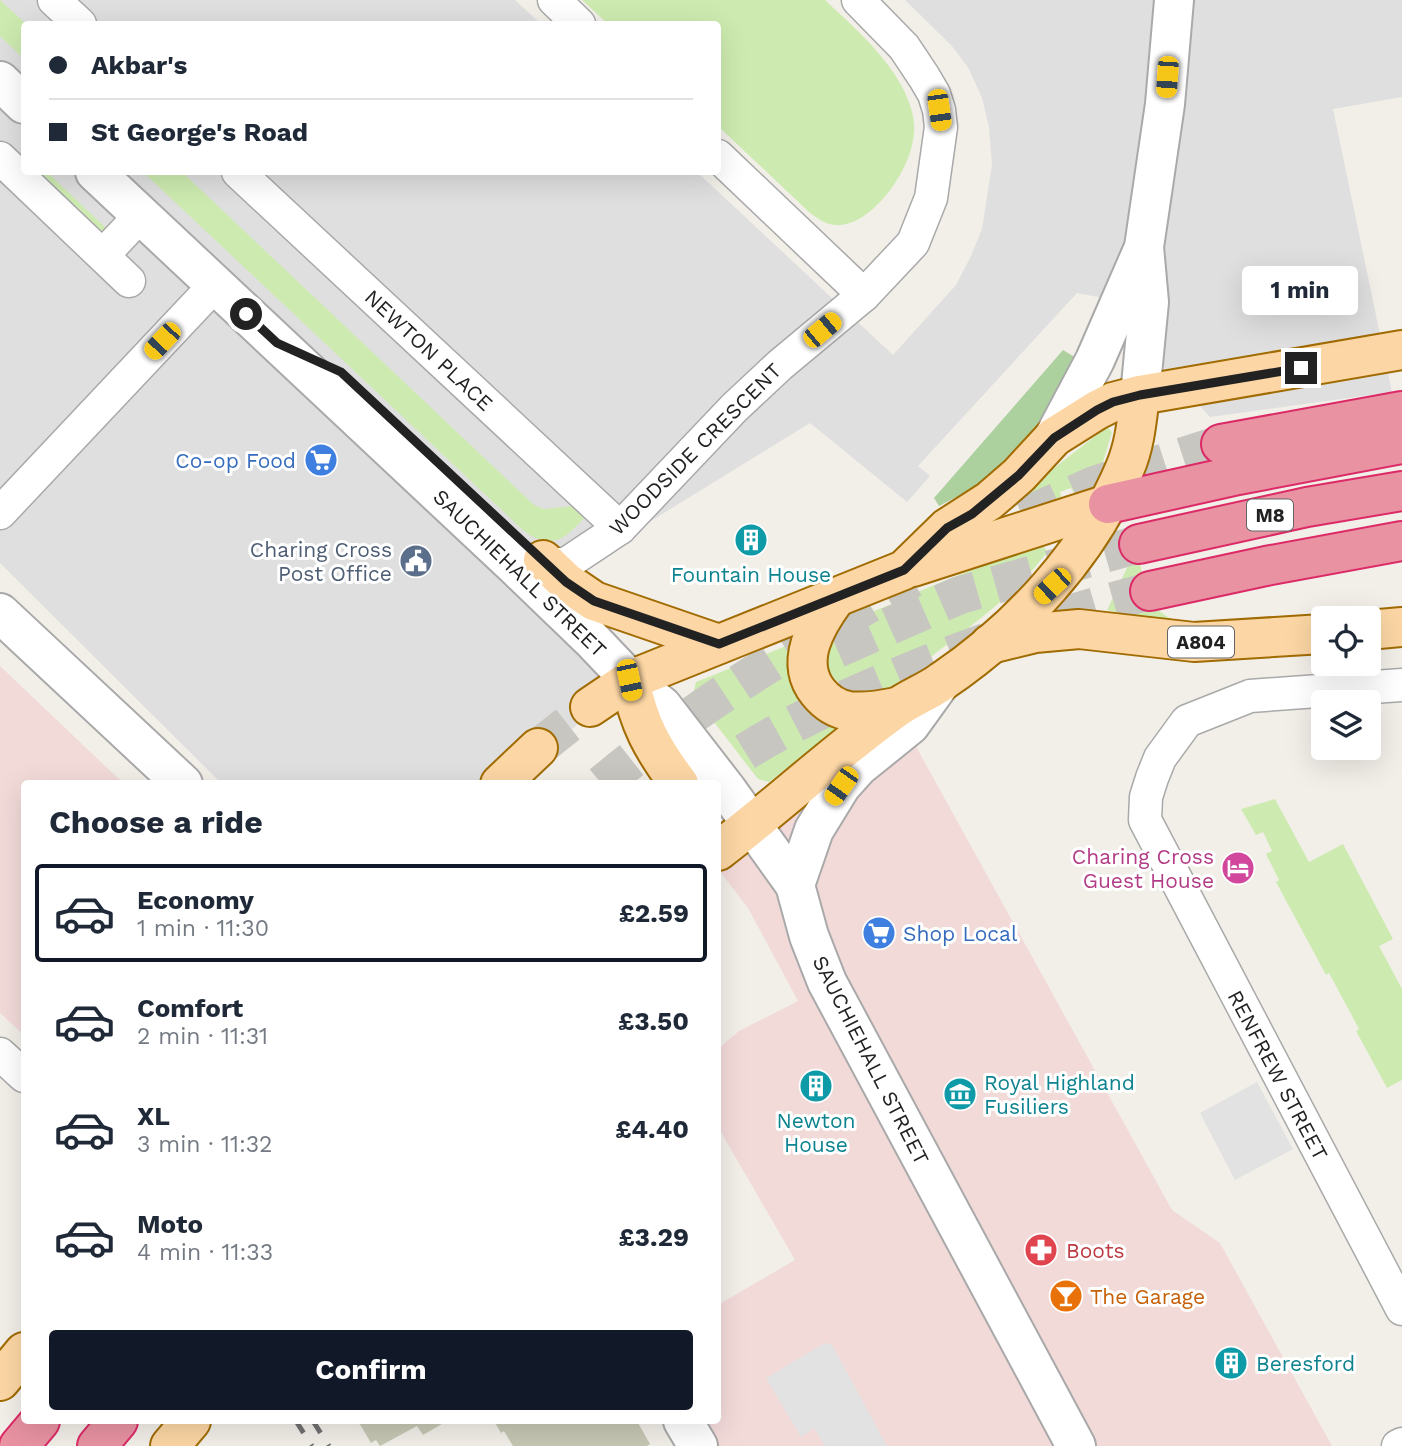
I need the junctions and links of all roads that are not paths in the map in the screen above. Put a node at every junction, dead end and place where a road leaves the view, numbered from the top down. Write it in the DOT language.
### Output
graph roads {
  1 [pos="54,0"];
  2 [pos="554,0"];
  3 [pos="858,0"];
  4 [pos="1174,0"];
  5 [pos="77,21"];
  6 [pos="576,21"];
  7 [pos="0,81"];
  8 [pos="21,101"];
  9 [pos="0,159"];
  10 [pos="721,159"];
  11 [pos="98,175"];
  12 [pos="241,175"];
  13 [pos="141,215"];
  14 [pos="1144,247"];
  15 [pos="103,255"];
  16 [pos="129,281"];
  17 [pos="215,285"];
  18 [pos="864,295"];
  19 [pos="277,343"];
  20 [pos="1402,351"];
  21 [pos="1140,395"];
  22 [pos="1402,411"];
  23 [pos="1054,438"];
  24 [pos="1221,444"];
  25 [pos="1402,444"];
  26 [pos="1124,489"];
  27 [pos="1402,491"];
  28 [pos="0,513"];
  29 [pos="620,528"];
  30 [pos="1392,543"];
  31 [pos="1139,544"];
  32 [pos="542,560"];
  33 [pos="904,570"];
  34 [pos="1150,591"];
  35 [pos="835,599"];
  36 [pos="0,613"];
  37 [pos="1402,627"];
  38 [pos="1381,629"];
  39 [pos="1311,635"];
  40 [pos="719,644"];
  41 [pos="990,644"];
  42 [pos="629,680"];
  43 [pos="941,682"];
  44 [pos="1402,685"];
  45 [pos="590,706"];
  46 [pos="897,707"];
  47 [pos="538,748"];
  48 [pos="179,780"];
  49 [pos="504,780"];
  50 [pos="676,780"];
  51 [pos="718,780"];
  52 [pos="721,783"];
  53 [pos="752,824"];
  54 [pos="721,849"];
  55 [pos="795,885"];
  56 [pos="0,1054"];
  57 [pos="21,1073"];
  58 [pos="1402,1309"];
  59 [pos="21,1356"];
  60 [pos="0,1381"];
  61 [pos="37,1424"];
  62 [pos="115,1424"];
  63 [pos="188,1424"];
  64 [pos="207,1424"];
  65 [pos="685,1424"];
  66 [pos="19,1446"];
  67 [pos="97,1446"];
  68 [pos="170,1446"];
  69 [pos="210,1446"];
  70 [pos="698,1446"];
  71 [pos="1076,1446"];
  1 -- 5 [label="street"];
  2 -- 6 [label="street"];
  3 -- 18 [label="street, WOODSIDE CRESCENT"];
  4 -- 14 [label="street"];
  7 -- 8 [label="street"];
  9 -- 15 [label="street"];
  10 -- 18 [label="street"];
  11 -- 13 [label="street, SAUCHIEHALL STREET"];
  12 -- 29 [label="street, NEWTON PLACE"];
  13 -- 15 [label="street"];
  13 -- 17 [label="street, SAUCHIEHALL STREET"];
  14 -- 21 [label="street"];
  14 -- 23 [label="street"];
  15 -- 16 [label="street"];
  17 -- 19 [label="street, SAUCHIEHALL STREET"];
  17 -- 28 [label="street"];
  18 -- 29 [label="street, WOODSIDE CRESCENT"];
  19 -- 32 [label="street"];
  19 -- 42 [label="street, SAUCHIEHALL STREET"];
  20 -- 21 [label="main road"];
  21 -- 23 [label="main road"];
  21 -- 26 [label="main road"];
  22 -- 24 [label="highway"];
  23 -- 33 [label="main road"];
  25 -- 26 [label="highway"];
  26 -- 33 [label="main road"];
  26 -- 41 [label="main road"];
  27 -- 31 [label="highway, M8"];
  29 -- 32 [label="street, WOODSIDE CRESCENT"];
  30 -- 34 [label="highway, M8"];
  32 -- 40 [label="main road"];
  33 -- 35 [label="main road"];
  35 -- 40 [label="main road"];
  35 -- 46 [label="main road"];
  36 -- 48 [label="street"];
  37 -- 38 [label="main road"];
  39 -- 41 [label="main road, A804"];
  40 -- 42 [label="main road"];
  41 -- 43 [label="main road, A804"];
  42 -- 45 [label="main road"];
  42 -- 50 [label="main road"];
  42 -- 51 [label="street, SAUCHIEHALL STREET"];
  43 -- 46 [label="main road, A804"];
  43 -- 55 [label="street"];
  44 -- 58 [label="street, RENFREW STREET"];
  46 -- 53 [label="main road, A804"];
  47 -- 49 [label="main road"];
  52 -- 53 [label="street, SAUCHIEHALL STREET"];
  53 -- 54 [label="main road, A804"];
  53 -- 55 [label="street, SAUCHIEHALL STREET"];
  55 -- 71 [label="street, SAUCHIEHALL STREET"];
  56 -- 57 [label="street"];
  59 -- 60 [label="main road"];
  61 -- 66 [label="highway"];
  62 -- 67 [label="highway"];
  63 -- 68 [label="main road"];
  64 -- 69 [label="main road"];
  65 -- 70 [label="street"];
}
